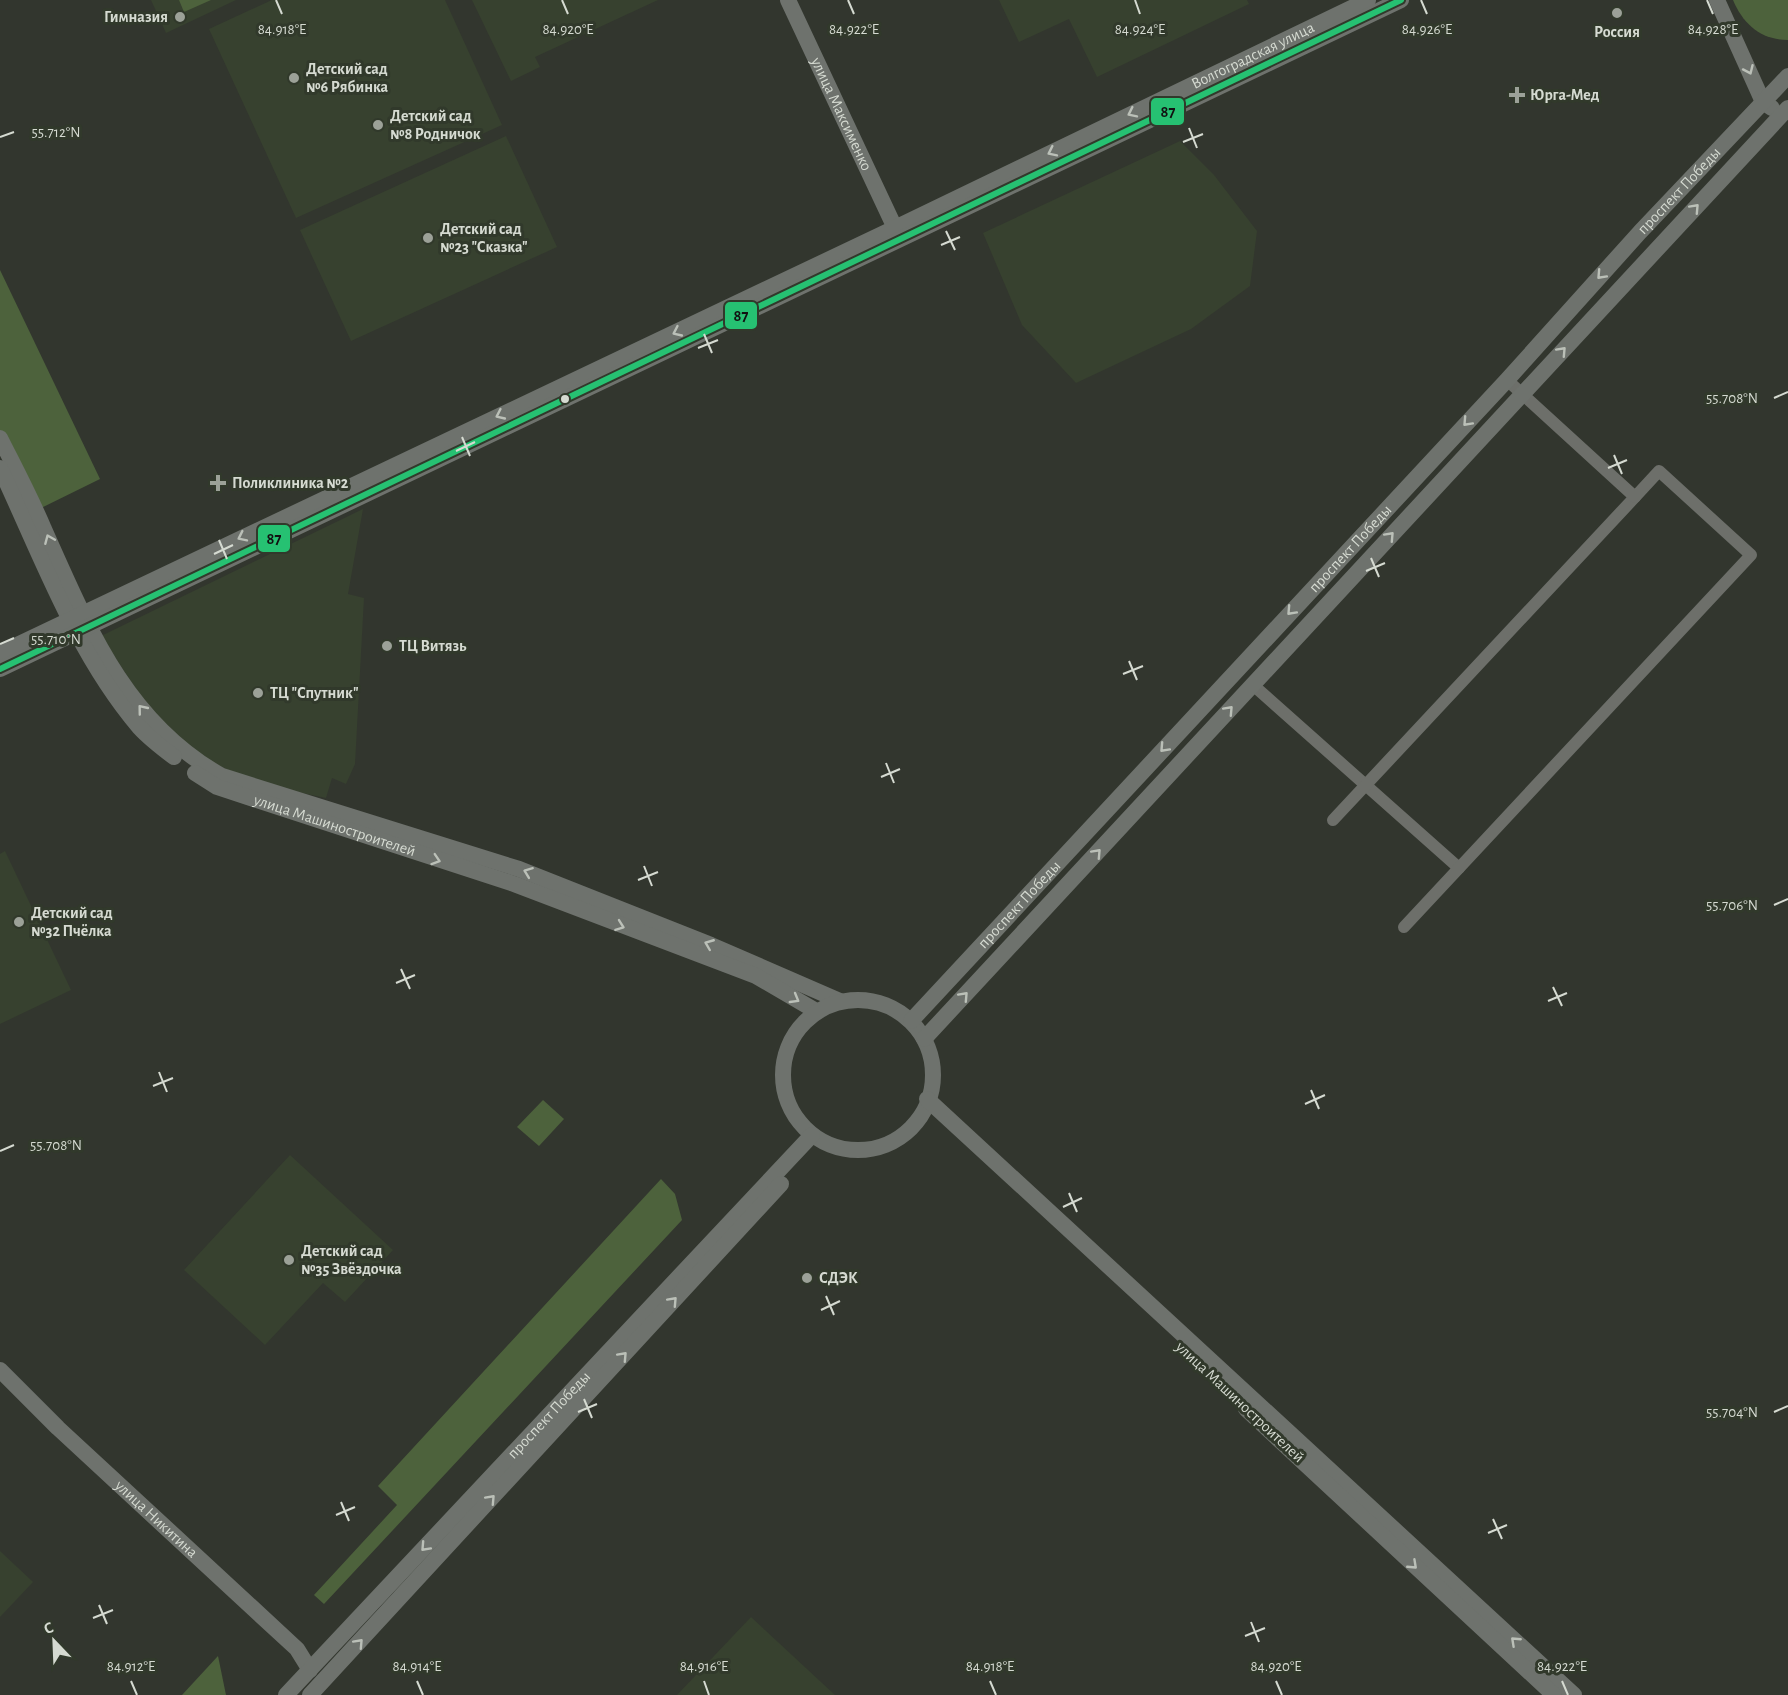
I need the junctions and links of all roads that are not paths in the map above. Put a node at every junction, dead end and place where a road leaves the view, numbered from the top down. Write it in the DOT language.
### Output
graph roads {
  1 [pos="788,0"];
  2 [pos="1368,0"];
  3 [pos="1401,0"];
  4 [pos="1717,0"];
  5 [pos="1788,76"];
  6 [pos="1763,102"];
  7 [pos="1785,111"];
  8 [pos="888,232"];
  9 [pos="1507,380"];
  10 [pos="1522,394"];
  11 [pos="0,438"];
  12 [pos="0,468"];
  13 [pos="1635,497"];
  14 [pos="79,623"];
  15 [pos="0,653"];
  16 [pos="0,669"];
  17 [pos="1253,685"];
  18 [pos="1366,785"];
  19 [pos="1333,820"];
  20 [pos="1459,868"];
  21 [pos="1404,927"];
  22 [pos="840,1001"];
  23 [pos="816,1011"];
  24 [pos="911,1021"];
  25 [pos="924,1039"];
  26 [pos="926,1105"];
  27 [pos="817,1138"];
  28 [pos="0,1370"];
  29 [pos="310,1670"];
  30 [pos="1549,1693"];
  31 [pos="286,1695"];
  32 [pos="310,1695"];
  33 [pos="1574,1695"];
  1 -- 8 [label="main road, улица Максименко"];
  2 -- 8 [label="main road, Волгоградская улица, one-way"];
  3 -- 14 [label="main road"];
  4 -- 6 [label="main road, one-way"];
  5 -- 6 [label="main road, проспект Победы"];
  6 -- 7 [label="main road"];
  6 -- 9 [label="main road, проспект Победы, one-way"];
  10 -- 7 [label="main road, one-way"];
  8 -- 14 [label="main road, Волгоградская улица, one-way"];
  9 -- 10 [label="street"];
  9 -- 24 [label="main road, проспект Победы, one-way"];
  10 -- 13 [label="street"];
  17 -- 10 [label="main road, one-way"];
  14 -- 11 [label="main road, one-way"];
  12 -- 14 [label="main road, улица Машиностроителей"];
  13 -- 18 [label="street"];
  13 -- 20 [label="street"];
  14 -- 15 [label="main road, Волгоградская улица"];
  14 -- 16 [label="main road"];
  22 -- 14 [label="main road, one-way"];
  14 -- 23 [label="main road, улица Машиностроителей, one-way"];
  17 -- 18 [label="street"];
  25 -- 17 [label="main road, one-way"];
  18 -- 19 [label="street"];
  18 -- 20 [label="street"];
  20 -- 21 [label="street"];
  22 -- 23 [label="main road"];
  22 -- 24 [label="main road"];
  23 -- 27 [label="main road"];
  24 -- 25 [label="main road"];
  25 -- 26 [label="main road"];
  26 -- 27 [label="main road"];
  26 -- 30 [label="main road, улица Машиностроителей, one-way"];
  33 -- 26 [label="main road, one-way"];
  27 -- 29 [label="main road, проспект Победы, one-way"];
  32 -- 27 [label="main road, one-way"];
  28 -- 29 [label="main road, улица Никитина"];
  29 -- 31 [label="main road, проспект Победы"];
}
